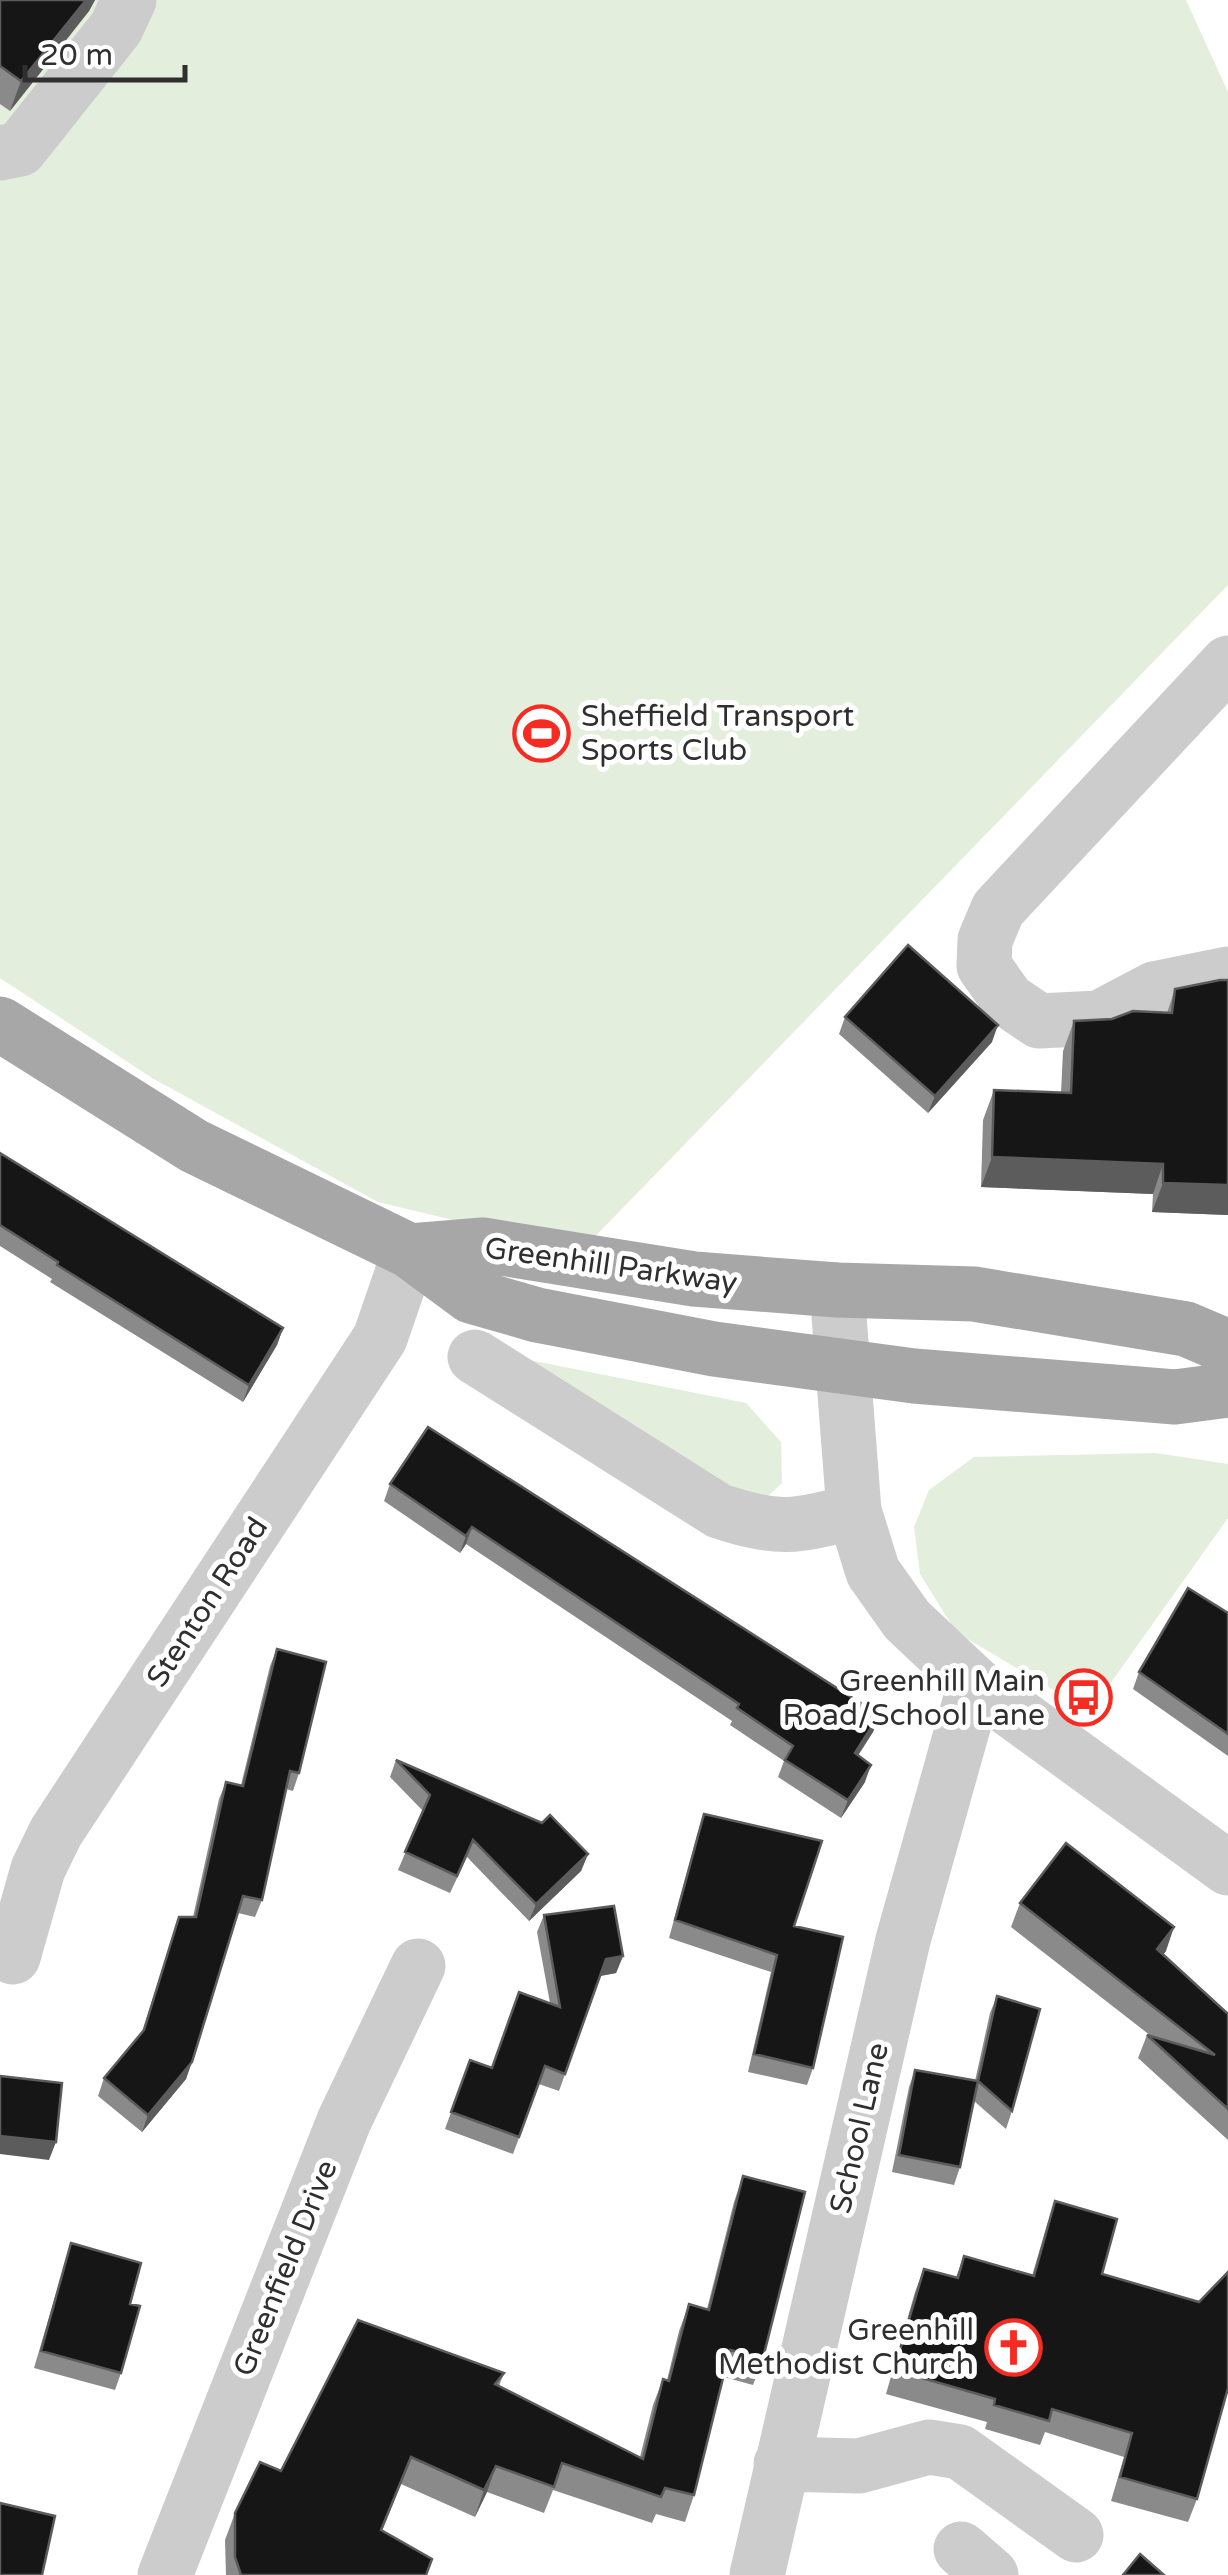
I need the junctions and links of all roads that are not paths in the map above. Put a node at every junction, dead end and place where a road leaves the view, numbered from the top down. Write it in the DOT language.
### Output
graph roads {
  1 [pos="129,0"];
  2 [pos="0,153"];
  3 [pos="1228,663"];
  4 [pos="1228,974"];
  5 [pos="0,1024"];
  6 [pos="410,1251"];
  7 [pos="837,1290"];
  8 [pos="1228,1347"];
  9 [pos="475,1357"];
  10 [pos="842,1367"];
  11 [pos="1228,1390"];
  12 [pos="854,1511"];
  13 [pos="975,1684"];
  14 [pos="1228,1868"];
  15 [pos="13,1956"];
  16 [pos="418,1966"];
  17 [pos="780,2464"];
  18 [pos="1076,2535"];
  19 [pos="164,2575"];
  20 [pos="756,2575"];
  1 -- 2 [label="street"];
  3 -- 4 [label="street"];
  5 -- 6 [label="main road"];
  6 -- 7 [label="main road, Greenhill Parkway"];
  6 -- 10 [label="main road, Greenhill Parkway"];
  6 -- 15 [label="street, Stenton Road"];
  7 -- 8 [label="main road, Greenhill Parkway"];
  7 -- 10 [label="street"];
  9 -- 12 [label="street"];
  10 -- 11 [label="main road, Greenhill Parkway"];
  10 -- 12 [label="street"];
  12 -- 13 [label="street"];
  13 -- 14 [label="street"];
  13 -- 17 [label="street, School Lane"];
  16 -- 19 [label="street, Greenfield Drive"];
  17 -- 18 [label="street"];
  17 -- 20 [label="street, School Lane"];
}
